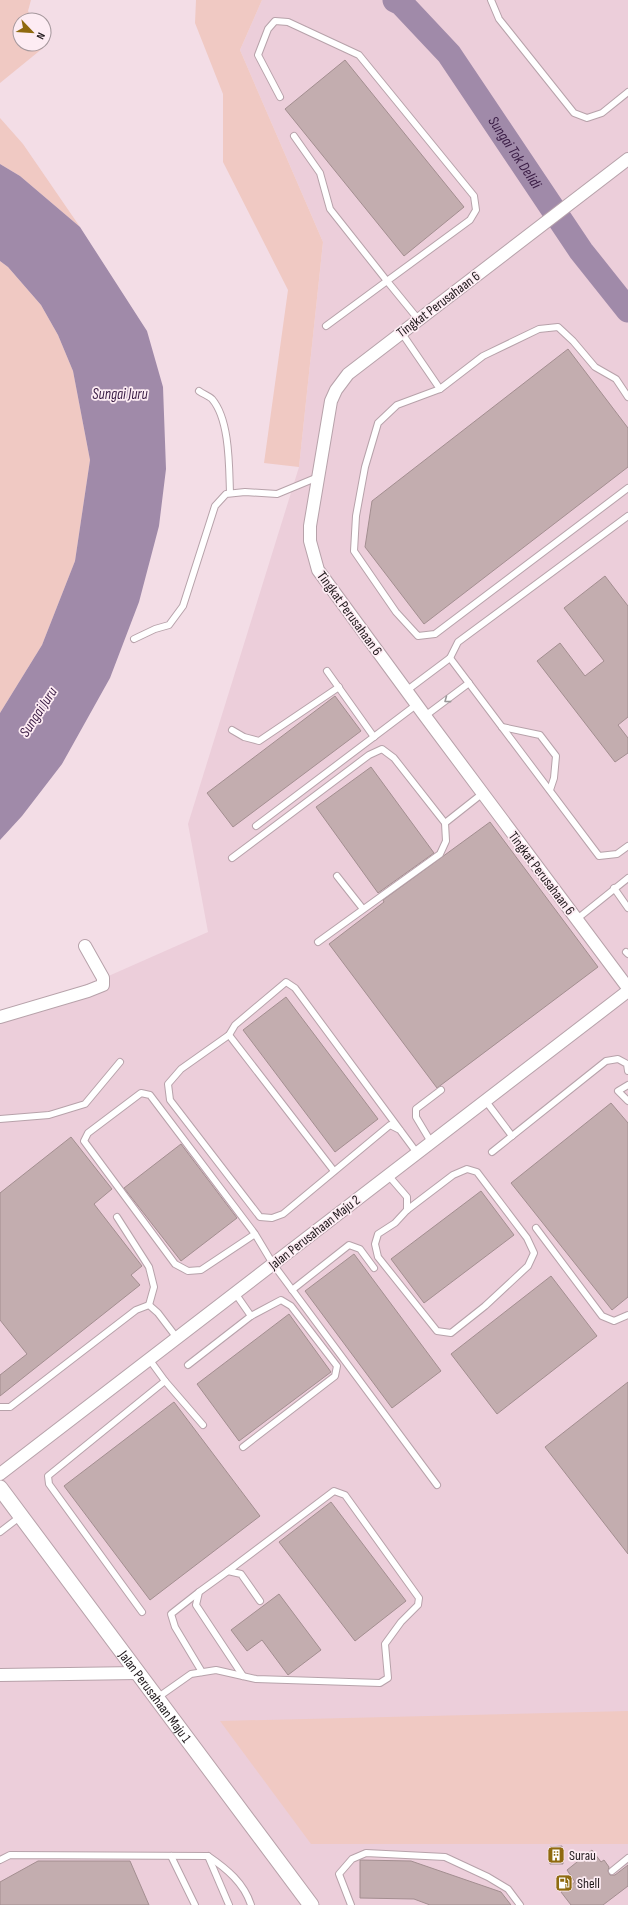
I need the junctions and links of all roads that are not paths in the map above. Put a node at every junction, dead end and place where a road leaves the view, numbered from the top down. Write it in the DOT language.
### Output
graph roads {
  1 [pos="491,0"];
  2 [pos="628,92"];
  3 [pos="280,97"];
  4 [pos="294,136"];
  5 [pos="628,159"];
  6 [pos="387,281"];
  7 [pos="418,319"];
  8 [pos="326,326"];
  9 [pos="401,332"];
  10 [pos="440,389"];
  11 [pos="199,391"];
  12 [pos="628,397"];
  13 [pos="318,477"];
  14 [pos="628,488"];
  15 [pos="230,493"];
  16 [pos="628,516"];
  17 [pos="134,639"];
  18 [pos="450,658"];
  19 [pos="327,671"];
  20 [pos="469,683"];
  21 [pos="339,687"];
  22 [pos="406,691"];
  23 [pos="416,705"];
  24 [pos="425,716"];
  25 [pos="502,727"];
  26 [pos="232,730"];
  27 [pos="374,737"];
  28 [pos="550,790"];
  29 [pos="483,793"];
  30 [pos="445,823"];
  31 [pos="256,826"];
  32 [pos="628,846"];
  33 [pos="232,858"];
  34 [pos="337,876"];
  35 [pos="628,878"];
  36 [pos="614,888"];
  37 [pos="628,908"];
  38 [pos="363,909"];
  39 [pos="577,919"];
  40 [pos="318,942"];
  41 [pos="85,946"];
  42 [pos="628,989"];
  43 [pos="0,1017"];
  44 [pos="229,1035"];
  45 [pos="120,1062"];
  46 [pos="628,1071"];
  47 [pos="628,1085"];
  48 [pos="441,1090"];
  49 [pos="485,1100"];
  50 [pos="628,1101"];
  51 [pos="0,1119"];
  52 [pos="400,1130"];
  53 [pos="512,1136"];
  54 [pos="431,1142"];
  55 [pos="492,1152"];
  56 [pos="417,1153"];
  57 [pos="334,1171"];
  58 [pos="388,1175"];
  59 [pos="407,1210"];
  60 [pos="117,1217"];
  61 [pos="536,1228"];
  62 [pos="254,1234"];
  63 [pos="273,1264"];
  64 [pos="374,1268"];
  65 [pos="292,1290"];
  66 [pos="235,1293"];
  67 [pos="148,1305"];
  68 [pos="251,1316"];
  69 [pos="628,1316"];
  70 [pos="177,1338"];
  71 [pos="149,1359"];
  72 [pos="188,1365"];
  73 [pos="165,1381"];
  74 [pos="0,1407"];
  75 [pos="203,1425"];
  76 [pos="243,1447"];
  77 [pos="0,1474"];
  78 [pos="437,1485"];
  79 [pos="0,1488"];
  80 [pos="21,1516"];
  81 [pos="0,1532"];
  82 [pos="228,1571"];
  83 [pos="199,1592"];
  84 [pos="260,1601"];
  85 [pos="142,1612"];
  86 [pos="202,1672"];
  87 [pos="138,1673"];
  88 [pos="0,1675"];
  89 [pos="243,1676"];
  90 [pos="157,1698"];
  91 [pos="171,1856"];
  92 [pos="208,1856"];
  93 [pos="628,1858"];
  94 [pos="0,1860"];
  95 [pos="612,1871"];
  96 [pos="195,1905"];
  97 [pos="229,1905"];
  98 [pos="251,1905"];
  99 [pos="311,1905"];
  100 [pos="351,1905"];
  101 [pos="520,1905"];
  1 -- 2 [label="lane"];
  3 -- 6 [label="lane"];
  4 -- 6 [label="lane"];
  5 -- 7 [label="street, Tingkat Perusahaan 6"];
  6 -- 7 [label="lane"];
  6 -- 8 [label="lane"];
  7 -- 9 [label="street, Tingkat Perusahaan 6"];
  9 -- 10 [label="lane"];
  9 -- 13 [label="street, Tingkat Perusahaan 6"];
  10 -- 12 [label="lane"];
  10 -- 14 [label="lane"];
  11 -- 15 [label="lane"];
  13 -- 15 [label="lane"];
  13 -- 22 [label="street, Tingkat Perusahaan 6"];
  15 -- 17 [label="lane"];
  16 -- 18 [label="lane"];
  18 -- 20 [label="lane"];
  18 -- 22 [label="lane"];
  19 -- 21 [label="lane"];
  20 -- 24 [label="lane, one-way"];
  20 -- 25 [label="lane"];
  21 -- 26 [label="lane"];
  21 -- 27 [label="lane"];
  22 -- 23 [label="street, Tingkat Perusahaan 6"];
  23 -- 24 [label="street, Tingkat Perusahaan 6"];
  23 -- 27 [label="lane"];
  24 -- 29 [label="street, Tingkat Perusahaan 6"];
  25 -- 28 [label="lane"];
  25 -- 28 [label="lane"];
  27 -- 31 [label="lane"];
  28 -- 32 [label="lane"];
  29 -- 30 [label="lane"];
  29 -- 39 [label="street, Tingkat Perusahaan 6"];
  30 -- 33 [label="lane"];
  30 -- 38 [label="lane"];
  34 -- 38 [label="lane"];
  35 -- 36 [label="lane"];
  36 -- 37 [label="lane"];
  36 -- 39 [label="lane"];
  38 -- 40 [label="lane"];
  39 -- 42 [label="street, Tingkat Perusahaan 6"];
  41 -- 43 [label="street"];
  42 -- 49 [label="street, Jalan Perusahaan Maju 2"];
  44 -- 52 [label="lane"];
  44 -- 57 [label="lane"];
  44 -- 57 [label="lane"];
  45 -- 51 [label="lane"];
  46 -- 53 [label="lane"];
  47 -- 50 [label="lane"];
  48 -- 54 [label="lane"];
  49 -- 53 [label="lane"];
  49 -- 54 [label="street, Jalan Perusahaan Maju 2"];
  52 -- 56 [label="lane"];
  52 -- 57 [label="lane"];
  53 -- 55 [label="lane"];
  54 -- 56 [label="street, Jalan Perusahaan Maju 2"];
  56 -- 58 [label="street, Jalan Perusahaan Maju 2"];
  58 -- 59 [label="lane"];
  58 -- 63 [label="street, Jalan Perusahaan Maju 2"];
  59 -- 59 [label="lane"];
  60 -- 67 [label="lane"];
  61 -- 69 [label="lane"];
  62 -- 62 [label="lane"];
  62 -- 63 [label="lane"];
  63 -- 65 [label="lane"];
  63 -- 66 [label="street, Jalan Perusahaan Maju 2"];
  64 -- 65 [label="lane"];
  65 -- 78 [label="lane"];
  66 -- 68 [label="lane"];
  66 -- 70 [label="street, Jalan Perusahaan Maju 2"];
  67 -- 70 [label="lane"];
  67 -- 74 [label="lane"];
  68 -- 72 [label="lane"];
  68 -- 76 [label="lane"];
  70 -- 71 [label="street, Jalan Perusahaan Maju 2"];
  71 -- 73 [label="lane"];
  71 -- 77 [label="street, Jalan Perusahaan Maju 2"];
  73 -- 75 [label="lane"];
  73 -- 85 [label="lane"];
  79 -- 80 [label="street, Jalan Perusahaan Maju 1"];
  80 -- 81 [label="lane"];
  80 -- 87 [label="street, Jalan Perusahaan Maju 1"];
  82 -- 83 [label="lane"];
  82 -- 84 [label="lane"];
  82 -- 89 [label="lane"];
  83 -- 86 [label="lane"];
  83 -- 89 [label="lane"];
  86 -- 89 [label="lane"];
  86 -- 90 [label="lane"];
  87 -- 88 [label="street"];
  87 -- 90 [label="street, Jalan Perusahaan Maju 1"];
  90 -- 99 [label="street, Jalan Perusahaan Maju 1"];
  91 -- 92 [label="lane"];
  91 -- 94 [label="lane"];
  91 -- 96 [label="lane"];
  92 -- 97 [label="lane"];
  92 -- 98 [label="lane"];
  93 -- 95 [label="lane"];
  100 -- 101 [label="lane"];
}
